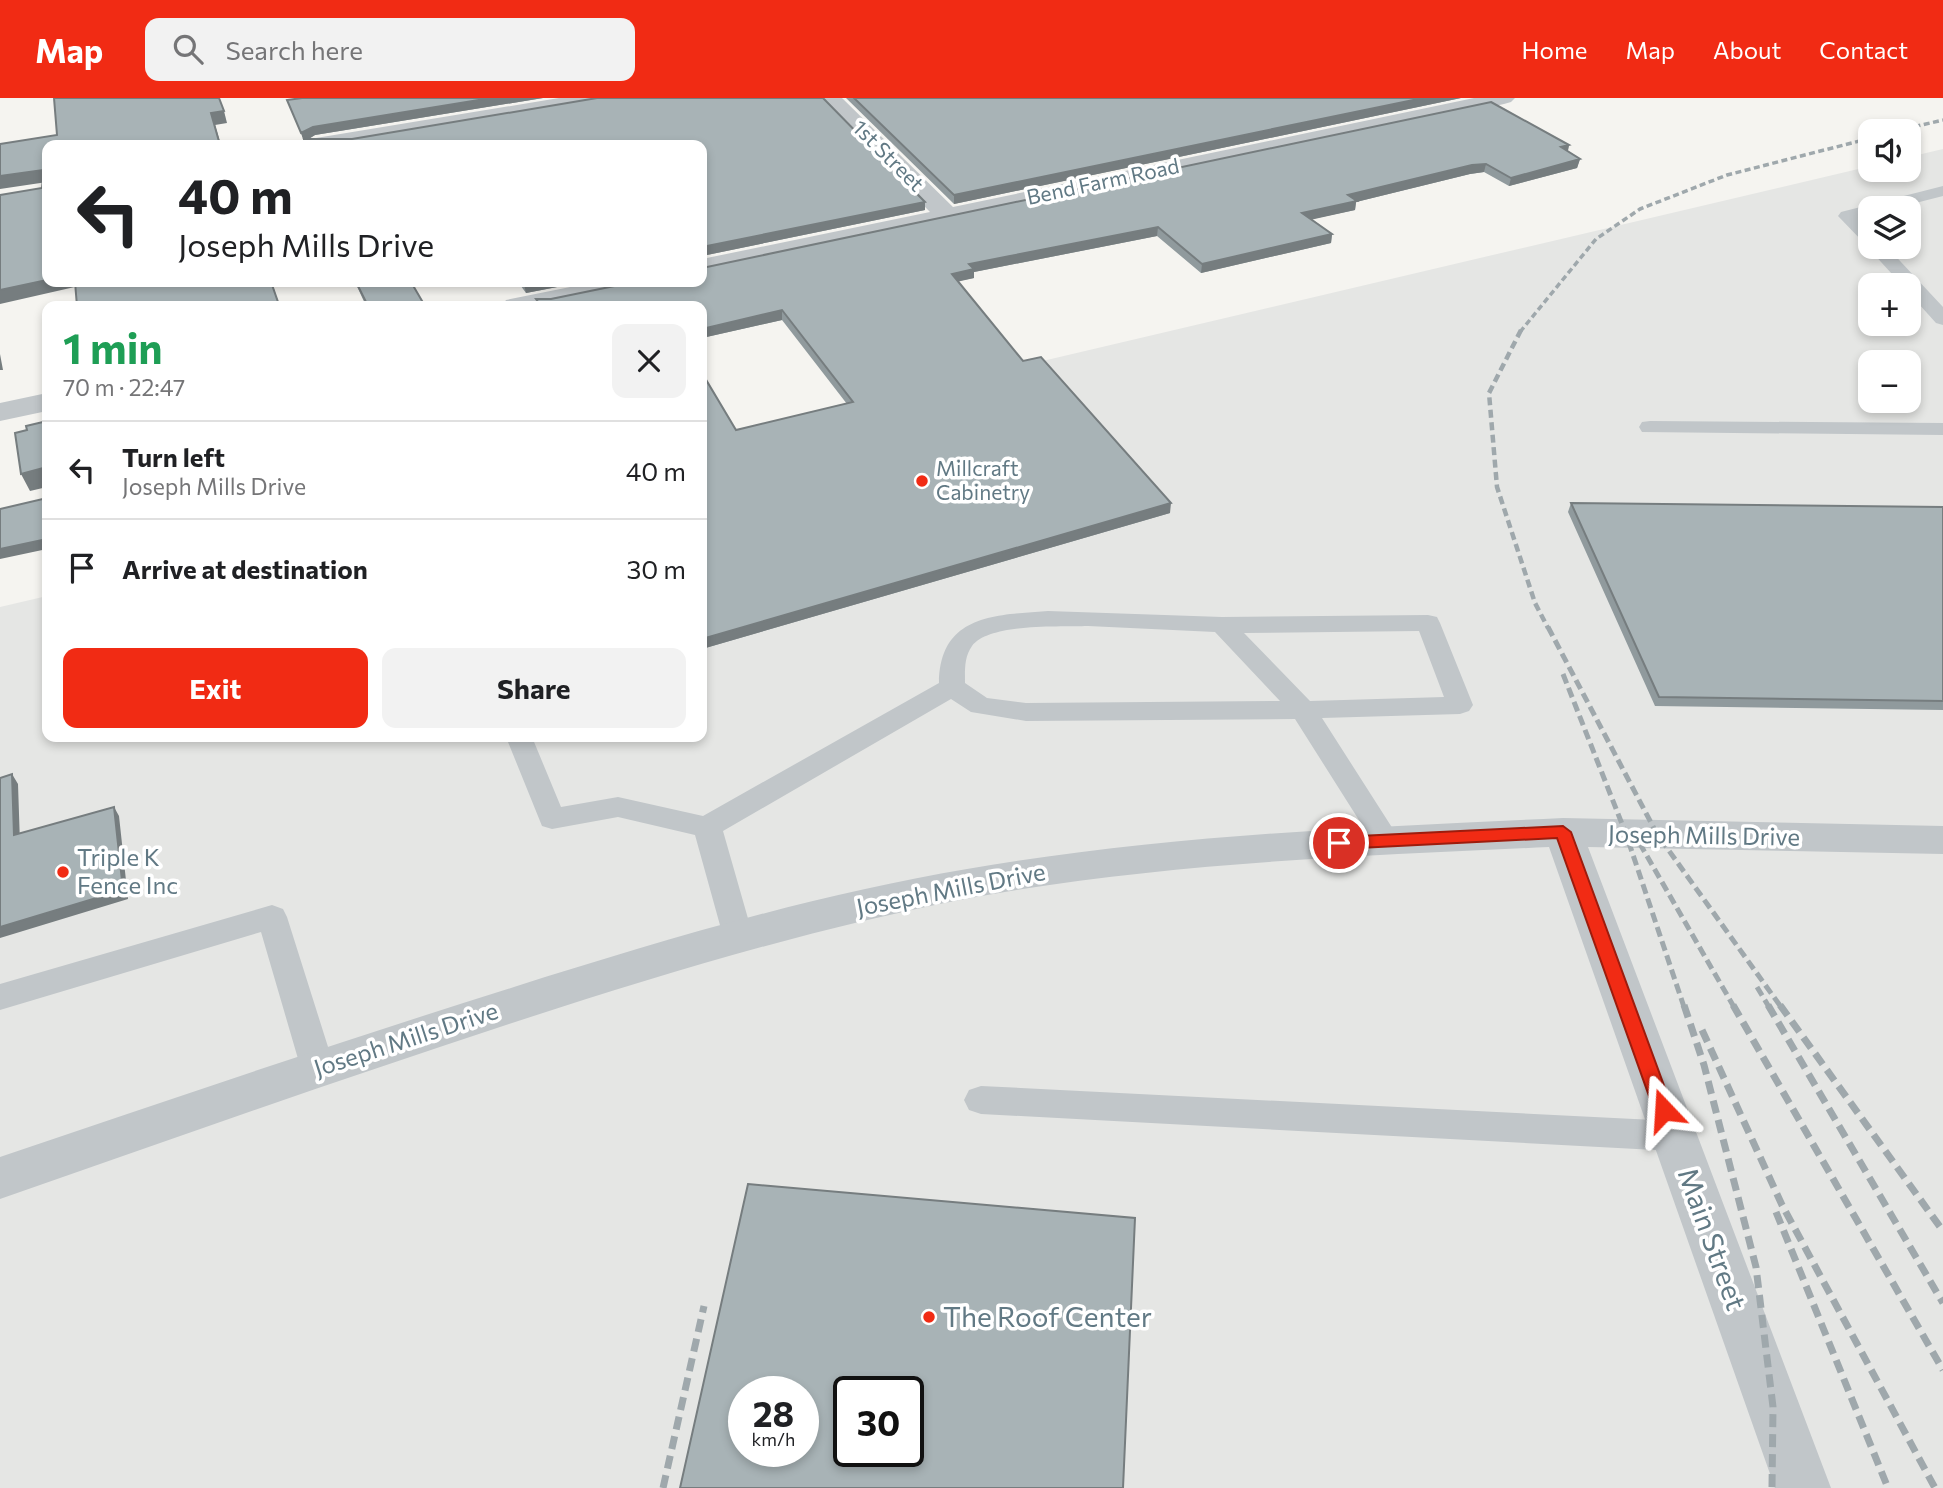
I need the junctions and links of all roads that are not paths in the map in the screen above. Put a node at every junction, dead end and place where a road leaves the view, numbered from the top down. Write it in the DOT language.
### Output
graph roads {
  1 [pos="597,98"];
  2 [pos="830,98"];
  3 [pos="1504,98"];
  4 [pos="346,140"];
  5 [pos="1943,191"];
  6 [pos="1921,197"];
  7 [pos="1858,213"];
  8 [pos="947,215"];
  9 [pos="1858,227"];
  10 [pos="1888,259"];
  11 [pos="707,266"];
  12 [pos="608,287"];
  13 [pos="539,301"];
  14 [pos="1943,319"];
  15 [pos="42,403"];
  16 [pos="0,412"];
  17 [pos="1650,427"];
  18 [pos="1943,429"];
  19 [pos="1222,625"];
  20 [pos="952,687"];
  21 [pos="1303,710"];
  22 [pos="521,742"];
  23 [pos="707,827"];
  24 [pos="1563,832"];
  25 [pos="1386,840"];
  26 [pos="1943,840"];
  27 [pos="738,936"];
  28 [pos="0,997"];
  29 [pos="318,1069"];
  30 [pos="981,1100"];
  31 [pos="1674,1136"];
  32 [pos="0,1178"];
  33 [pos="1803,1488"];
  1 -- 4 [label="street"];
  2 -- 8 [label="street, 1st Street"];
  3 -- 8 [label="street, Bend Farm Road"];
  5 -- 6 [label="lane"];
  7 -- 9 [label="lane"];
  8 -- 11 [label="street, Bend Farm Road"];
  10 -- 14 [label="lane"];
  12 -- 13 [label="street"];
  15 -- 16 [label="street"];
  17 -- 18 [label="lane"];
  19 -- 20 [label="lane"];
  19 -- 21 [label="lane"];
  19 -- 21 [label="lane"];
  20 -- 21 [label="lane"];
  20 -- 23 [label="lane"];
  21 -- 25 [label="lane"];
  22 -- 23 [label="lane"];
  23 -- 27 [label="lane"];
  24 -- 25 [label="street, Joseph Mills Drive"];
  24 -- 26 [label="street, Joseph Mills Drive"];
  24 -- 31 [label="street, Main Street"];
  25 -- 27 [label="street, Joseph Mills Drive"];
  27 -- 29 [label="street, Joseph Mills Drive"];
  28 -- 29 [label="lane"];
  29 -- 32 [label="street, Joseph Mills Drive"];
  30 -- 31 [label="lane"];
  31 -- 33 [label="street, Main Street"];
}
